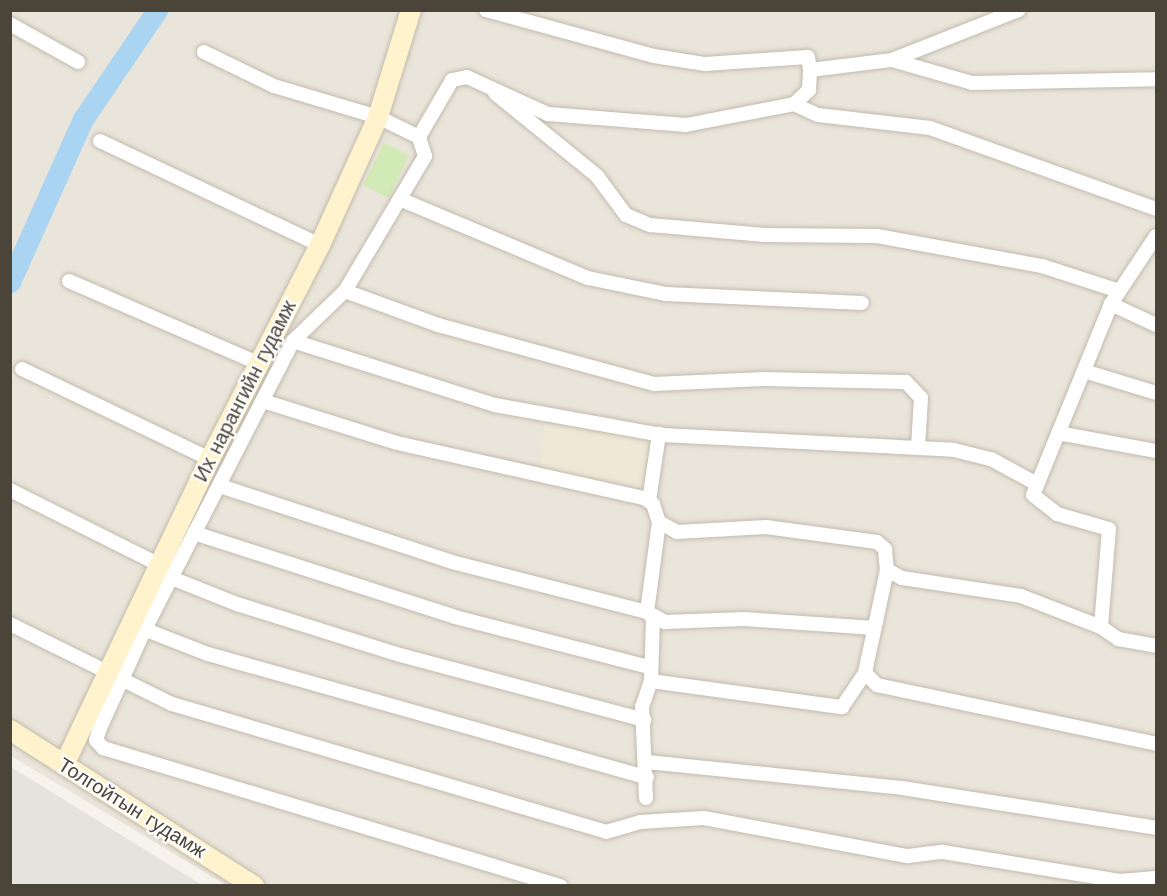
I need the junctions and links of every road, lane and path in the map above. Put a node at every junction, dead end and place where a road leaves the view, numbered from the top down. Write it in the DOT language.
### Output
graph roads {
  1 [pos="411,10"];
  2 [pos="486,10"];
  3 [pos="1019,10"];
  4 [pos="10,24"];
  5 [pos="204,52"];
  6 [pos="892,60"];
  7 [pos="78,62"];
  8 [pos="810,70"];
  9 [pos="1156,79"];
  10 [pos="495,93"];
  11 [pos="794,104"];
  12 [pos="378,117"];
  13 [pos="419,137"];
  14 [pos="100,141"];
  15 [pos="402,200"];
  16 [pos="1156,209"];
  17 [pos="1156,236"];
  18 [pos="320,245"];
  19 [pos="69,281"];
  20 [pos="345,291"];
  21 [pos="1119,291"];
  22 [pos="862,303"];
  23 [pos="1111,304"];
  24 [pos="1156,325"];
  25 [pos="293,341"];
  26 [pos="258,363"];
  27 [pos="22,369"];
  28 [pos="1084,371"];
  29 [pos="1156,393"];
  30 [pos="263,401"];
  31 [pos="1058,433"];
  32 [pos="659,435"];
  33 [pos="918,447"];
  34 [pos="1156,451"];
  35 [pos="210,459"];
  36 [pos="1035,483"];
  37 [pos="220,486"];
  38 [pos="10,490"];
  39 [pos="649,501"];
  40 [pos="659,522"];
  41 [pos="194,533"];
  42 [pos="887,570"];
  43 [pos="163,572"];
  44 [pos="647,612"];
  45 [pos="10,624"];
  46 [pos="138,626"];
  47 [pos="1101,627"];
  48 [pos="875,628"];
  49 [pos="1156,646"];
  50 [pos="865,673"];
  51 [pos="650,674"];
  52 [pos="114,679"];
  53 [pos="644,720"];
  54 [pos="93,724"];
  55 [pos="10,730"];
  56 [pos="1156,744"];
  57 [pos="648,762"];
  58 [pos="64,765"];
  59 [pos="647,777"];
  60 [pos="646,798"];
  61 [pos="1156,828"];
  62 [pos="1156,878"];
  63 [pos="254,885"];
  64 [pos="561,885"];
  1 -- 12 [label="main road, Их нарангийн гудамж"];
  2 -- 8 [label="street"];
  3 -- 6 [label="street"];
  4 -- 7 [label="street"];
  5 -- 12 [label="street"];
  6 -- 8 [label="street"];
  6 -- 9 [label="street"];
  8 -- 11 [label="street"];
  10 -- 11 [label="street"];
  10 -- 13 [label="street"];
  10 -- 21 [label="street"];
  11 -- 16 [label="street"];
  12 -- 13 [label="street"];
  12 -- 18 [label="main road, Их нарангийн гудамж"];
  13 -- 15 [label="street"];
  14 -- 18 [label="street"];
  15 -- 20 [label="street"];
  15 -- 22 [label="street"];
  17 -- 21 [label="street"];
  18 -- 26 [label="main road, Их нарангийн гудамж"];
  19 -- 26 [label="street"];
  20 -- 25 [label="street"];
  20 -- 33 [label="street"];
  21 -- 23 [label="street"];
  23 -- 24 [label="street"];
  23 -- 28 [label="street"];
  25 -- 30 [label="street"];
  25 -- 32 [label="street"];
  26 -- 35 [label="main road, Их нарангийн гудамж"];
  27 -- 35 [label="street"];
  28 -- 29 [label="street"];
  28 -- 31 [label="street"];
  30 -- 37 [label="street"];
  30 -- 39 [label="street"];
  31 -- 34 [label="street"];
  31 -- 36 [label="street"];
  32 -- 33 [label="street"];
  32 -- 39 [label="street"];
  33 -- 36 [label="street"];
  35 -- 43 [label="main road, Их нарангийн гудамж"];
  36 -- 47 [label="street"];
  37 -- 41 [label="street"];
  37 -- 44 [label="street"];
  38 -- 43 [label="street"];
  39 -- 40 [label="street"];
  40 -- 42 [label="street"];
  40 -- 44 [label="street"];
  41 -- 43 [label="street"];
  41 -- 51 [label="street"];
  42 -- 47 [label="street"];
  42 -- 48 [label="street"];
  43 -- 46 [label="main road, Их нарангийн гудамж"];
  43 -- 53 [label="street"];
  44 -- 48 [label="street"];
  44 -- 51 [label="street"];
  45 -- 52 [label="street"];
  46 -- 52 [label="main road, Их нарангийн гудамж"];
  46 -- 59 [label="street"];
  47 -- 49 [label="street"];
  48 -- 50 [label="street"];
  50 -- 51 [label="street"];
  50 -- 56 [label="street"];
  51 -- 53 [label="street"];
  52 -- 54 [label="main road, Их нарангийн гудамж"];
  52 -- 62 [label="street"];
  53 -- 57 [label="street"];
  54 -- 58 [label="main road, Их нарангийн гудамж"];
  54 -- 64 [label="street"];
  55 -- 58 [label="main road, Толгойтын гудамж"];
  57 -- 59 [label="street"];
  57 -- 61 [label="street"];
  58 -- 63 [label="main road, Толгойтын гудамж"];
  59 -- 60 [label="street"];
}
